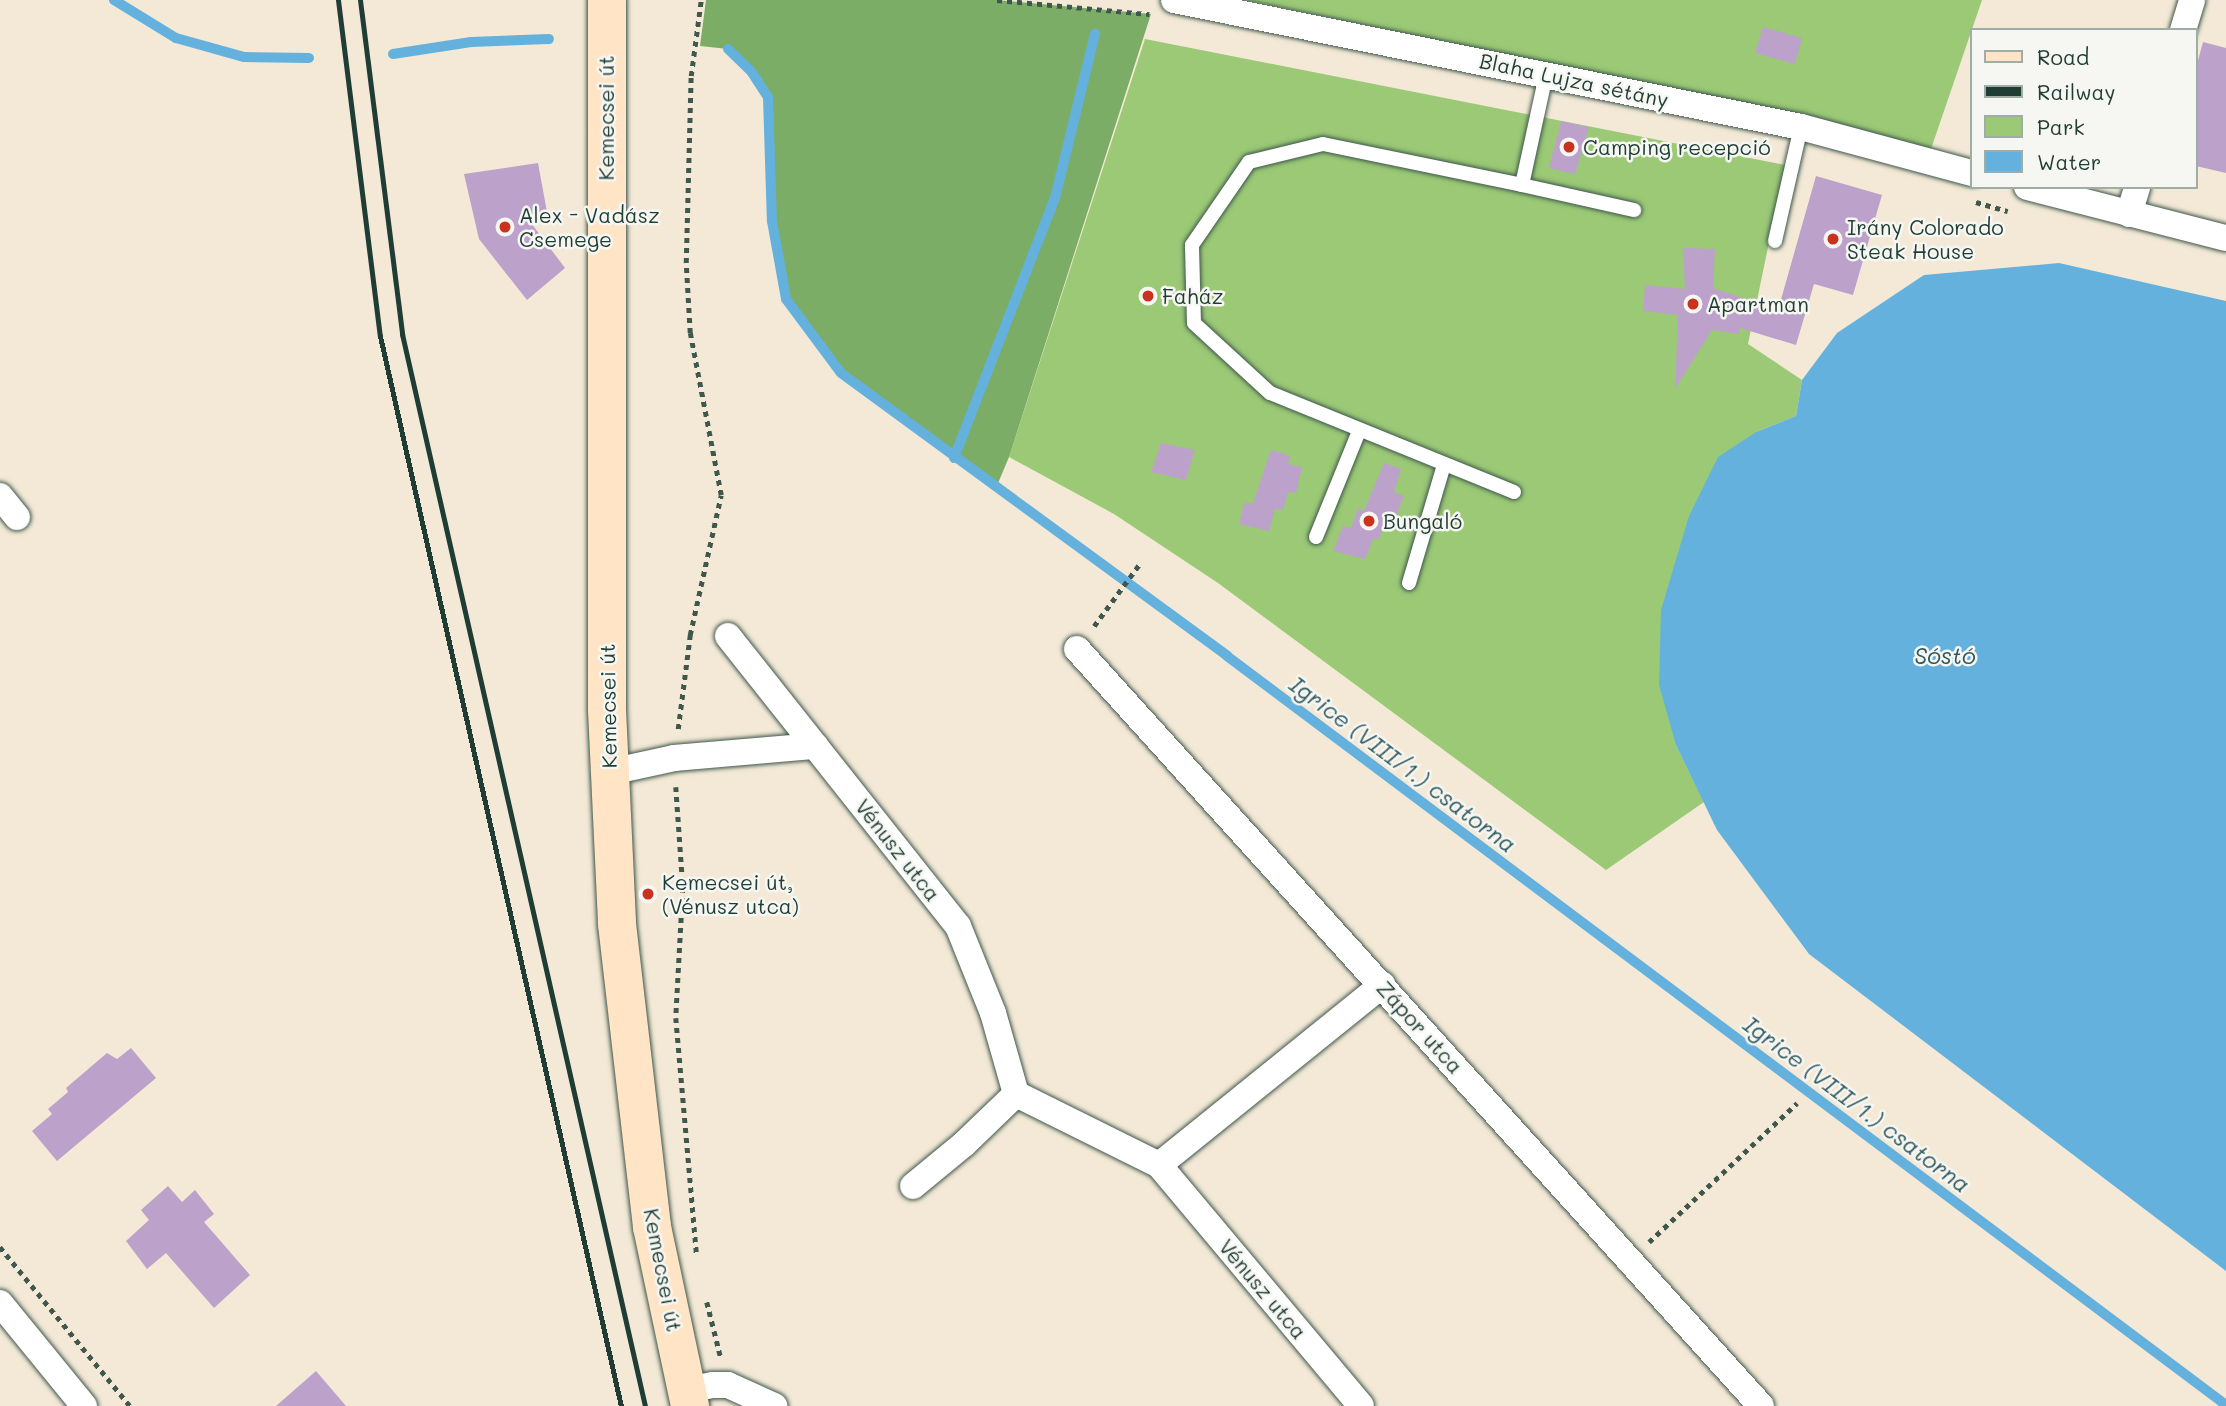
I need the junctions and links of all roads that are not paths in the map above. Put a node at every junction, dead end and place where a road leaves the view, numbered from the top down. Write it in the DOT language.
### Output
graph roads {
  1 [pos="607,0"];
  2 [pos="1174,0"];
  3 [pos="2192,0"];
  4 [pos="2184,28"];
  5 [pos="1546,75"];
  6 [pos="1801,127"];
  7 [pos="1970,172"];
  8 [pos="1522,185"];
  9 [pos="2042,189"];
  10 [pos="2136,189"];
  11 [pos="2064,192"];
  12 [pos="1634,210"];
  13 [pos="2129,214"];
  14 [pos="2226,238"];
  15 [pos="1776,241"];
  16 [pos="1359,430"];
  17 [pos="1444,466"];
  18 [pos="1514,492"];
  19 [pos="0,496"];
  20 [pos="17,517"];
  21 [pos="1317,537"];
  22 [pos="1409,583"];
  23 [pos="728,636"];
  24 [pos="1077,649"];
  25 [pos="815,746"];
  26 [pos="610,772"];
  27 [pos="1382,985"];
  28 [pos="1016,1094"];
  29 [pos="1159,1165"];
  30 [pos="913,1186"];
  31 [pos="0,1303"];
  32 [pos="689,1398"];
  33 [pos="84,1406"];
  34 [pos="774,1406"];
  35 [pos="1361,1406"];
  36 [pos="1761,1406"];
  1 -- 26 [label="main road, Kemecsei út"];
  2 -- 5 [label="street, Blaha Lujza sétány"];
  3 -- 4 [label="street"];
  5 -- 6 [label="street, Blaha Lujza sétány"];
  5 -- 8 [label="lane"];
  6 -- 7 [label="street, Blaha Lujza sétány"];
  6 -- 15 [label="lane"];
  8 -- 12 [label="lane"];
  8 -- 16 [label="lane"];
  9 -- 11 [label="street"];
  10 -- 13 [label="street"];
  11 -- 13 [label="street"];
  13 -- 14 [label="street"];
  16 -- 17 [label="lane"];
  16 -- 21 [label="lane"];
  17 -- 18 [label="lane"];
  17 -- 22 [label="lane"];
  19 -- 20 [label="street"];
  23 -- 25 [label="street, Vénusz utca"];
  24 -- 27 [label="street, Zápor utca"];
  25 -- 26 [label="street"];
  25 -- 28 [label="street, Vénusz utca"];
  26 -- 32 [label="main road, Kemecsei út"];
  27 -- 29 [label="street"];
  27 -- 36 [label="street, Zápor utca"];
  28 -- 29 [label="street, Vénusz utca"];
  28 -- 30 [label="street"];
  29 -- 35 [label="street, Vénusz utca"];
  31 -- 33 [label="street"];
  32 -- 34 [label="street"];
}
